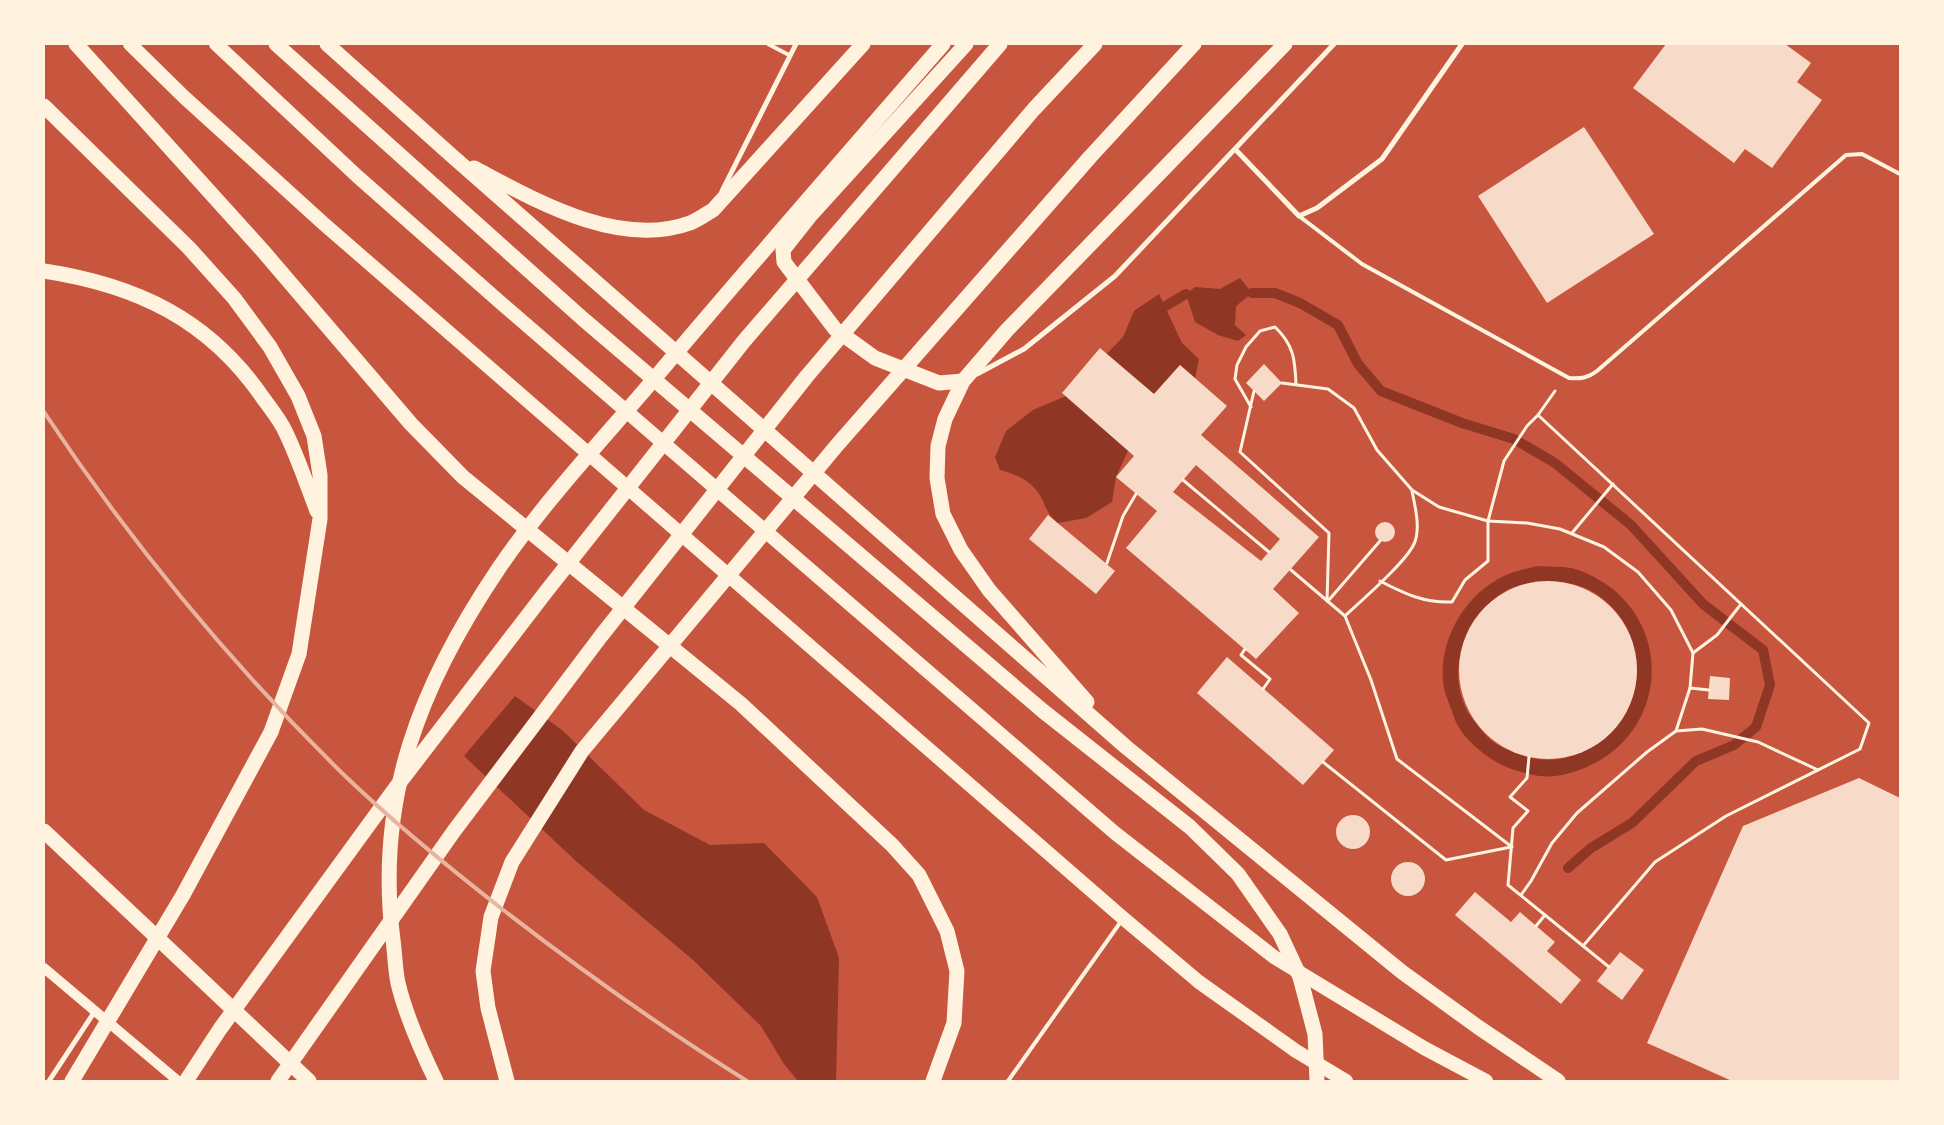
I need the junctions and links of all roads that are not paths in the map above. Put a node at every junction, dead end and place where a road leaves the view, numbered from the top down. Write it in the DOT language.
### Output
graph roads {
  1 [pos="76,44"];
  2 [pos="130,44"];
  3 [pos="216,44"];
  4 [pos="276,44"];
  5 [pos="327,44"];
  6 [pos="768,44"];
  7 [pos="796,44"];
  8 [pos="863,44"];
  9 [pos="943,44"];
  10 [pos="966,44"];
  11 [pos="1000,44"];
  12 [pos="1096,44"];
  13 [pos="1194,44"];
  14 [pos="1285,44"];
  15 [pos="1334,44"];
  16 [pos="1462,44"];
  17 [pos="789,55"];
  18 [pos="44,106"];
  19 [pos="1234,149"];
  20 [pos="451,155"];
  21 [pos="1900,174"];
  22 [pos="713,210"];
  23 [pos="1299,216"];
  24 [pos="44,271"];
  25 [pos="963,381"];
  26 [pos="320,519"];
  27 [pos="1126,746"];
  28 [pos="44,831"];
  29 [pos="1123,918"];
  30 [pos="44,968"];
  31 [pos="94,1011"];
  32 [pos="49,1081"];
  33 [pos="72,1081"];
  34 [pos="178,1081"];
  35 [pos="186,1081"];
  36 [pos="278,1081"];
  37 [pos="309,1081"];
  38 [pos="436,1081"];
  39 [pos="508,1081"];
  40 [pos="933,1081"];
  41 [pos="1008,1081"];
  42 [pos="1317,1081"];
  43 [pos="1346,1081"];
  44 [pos="1486,1081"];
  45 [pos="1558,1081"];
  1 -- 40 [label="highway"];
  2 -- 29 [label="highway"];
  3 -- 44 [label="highway"];
  4 -- 42 [label="highway"];
  5 -- 20 [label="highway"];
  6 -- 17 [label="lane"];
  7 -- 17 [label="street"];
  8 -- 22 [label="highway"];
  9 -- 38 [label="highway"];
  10 -- 25 [label="highway"];
  11 -- 35 [label="highway"];
  12 -- 36 [label="highway"];
  13 -- 39 [label="highway"];
  14 -- 25 [label="highway"];
  15 -- 19 [label="street"];
  16 -- 23 [label="street"];
  17 -- 22 [label="street"];
  18 -- 26 [label="highway"];
  19 -- 23 [label="street"];
  19 -- 25 [label="street"];
  20 -- 22 [label="highway"];
  20 -- 27 [label="highway"];
  21 -- 23 [label="lane"];
  24 -- 26 [label="highway"];
  25 -- 27 [label="highway"];
  26 -- 33 [label="highway"];
  27 -- 45 [label="highway"];
  28 -- 37 [label="highway"];
  29 -- 41 [label="lane"];
  29 -- 43 [label="highway"];
  30 -- 31 [label="main road"];
  31 -- 32 [label="street"];
  31 -- 34 [label="main road"];
}
